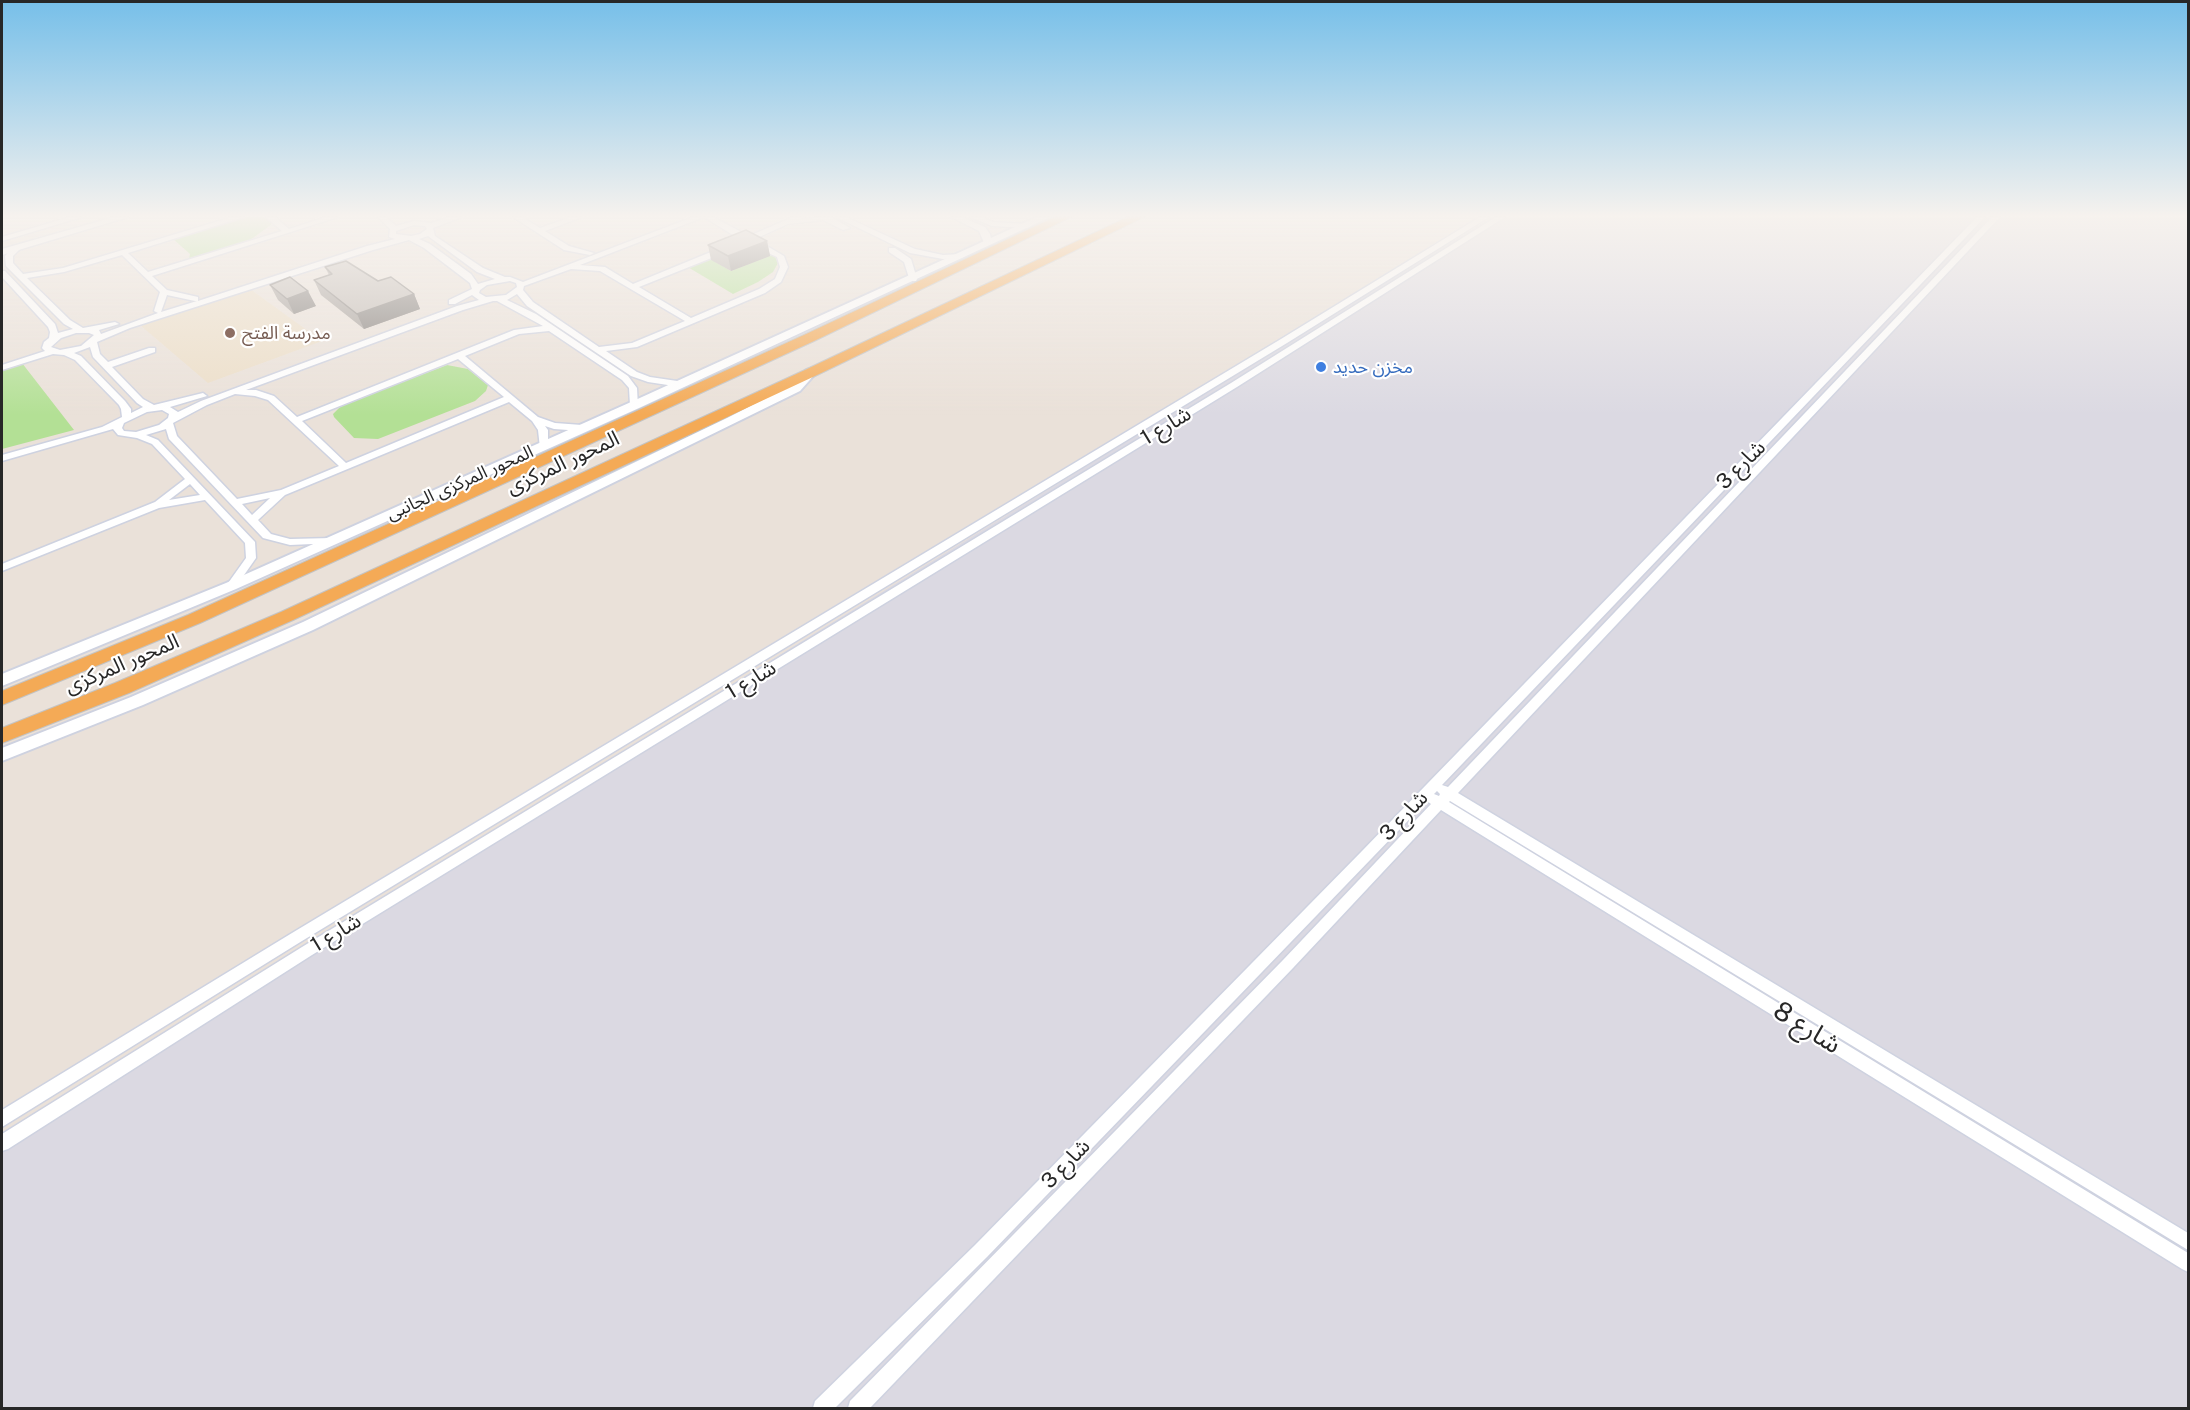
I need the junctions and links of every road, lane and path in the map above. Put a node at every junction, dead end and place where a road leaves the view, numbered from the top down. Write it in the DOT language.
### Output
graph roads {
  1 [pos="11,283"];
  2 [pos="28,283"];
  3 [pos="38,283"];
  4 [pos="155,283"];
  5 [pos="246,283"];
  6 [pos="262,283"];
  7 [pos="474,283"];
  8 [pos="485,283"];
  9 [pos="512,283"];
  10 [pos="525,283"];
  11 [pos="625,283"];
  12 [pos="642,283"];
  13 [pos="774,283"];
  14 [pos="905,283"];
  15 [pos="918,283"];
  16 [pos="1000,283"];
  17 [pos="1385,283"];
  18 [pos="1388,283"];
  19 [pos="1917,283"];
  20 [pos="1933,283"];
  21 [pos="31,286"];
  22 [pos="518,286"];
  23 [pos="632,287"];
  24 [pos="476,290"];
  25 [pos="165,292"];
  26 [pos="195,299"];
  27 [pos="500,299"];
  28 [pos="490,300"];
  29 [pos="1357,301"];
  30 [pos="158,311"];
  31 [pos="533,316"];
  32 [pos="691,321"];
  33 [pos="551,328"];
  34 [pos="86,330"];
  35 [pos="517,333"];
  36 [pos="802,335"];
  37 [pos="53,338"];
  38 [pos="95,340"];
  39 [pos="634,345"];
  40 [pos="48,349"];
  41 [pos="601,349"];
  42 [pos="152,350"];
  43 [pos="66,352"];
  44 [pos="459,356"];
  45 [pos="2,361"];
  46 [pos="620,363"];
  47 [pos="106,366"];
  48 [pos="2,368"];
  49 [pos="810,373"];
  50 [pos="281,374"];
  51 [pos="681,384"];
  52 [pos="230,393"];
  53 [pos="271,398"];
  54 [pos="510,398"];
  55 [pos="635,405"];
  56 [pos="155,407"];
  57 [pos="123,419"];
  58 [pos="535,419"];
  59 [pos="297,420"];
  60 [pos="171,421"];
  61 [pos="582,429"];
  62 [pos="125,434"];
  63 [pos="137,435"];
  64 [pos="543,446"];
  65 [pos="2,458"];
  66 [pos="2,466"];
  67 [pos="345,467"];
  68 [pos="190,479"];
  69 [pos="283,492"];
  70 [pos="207,497"];
  71 [pos="234,502"];
  72 [pos="157,505"];
  73 [pos="251,521"];
  74 [pos="332,541"];
  75 [pos="2,568"];
  76 [pos="231,586"];
  77 [pos="2,681"];
  78 [pos="2,698"];
  79 [pos="2,736"];
  80 [pos="2,755"];
  81 [pos="1429,789"];
  82 [pos="1443,798"];
  83 [pos="1367,855"];
  84 [pos="1382,865"];
  85 [pos="1164,1063"];
  86 [pos="1180,1076"];
  87 [pos="2,1119"];
  88 [pos="2,1143"];
  89 [pos="2188,1242"];
  90 [pos="2188,1263"];
  91 [pos="822,1408"];
  92 [pos="857,1408"];
  1 -- 37 [label="street"];
  2 -- 21 [label="street"];
  3 -- 21 [label="street"];
  4 -- 25 [label="street"];
  5 -- 26 [label="street"];
  6 -- 38 [label="street"];
  7 -- 24 [label="street"];
  8 -- 24 [label="street"];
  9 -- 22 [label="street"];
  10 -- 22 [label="street"];
  11 -- 23 [label="street"];
  12 -- 23 [label="street"];
  13 -- 32 [label="street"];
  14 -- 36 [label="main road, المحور المركزى الجانبى"];
  15 -- 36 [label="highway, المحور المركزى"];
  16 -- 49 [label="highway, المحور المركزى"];
  17 -- 29 [label="street, شارع 1"];
  18 -- 29 [label="street, شارع 1"];
  19 -- 81 [label="street, شارع 3"];
  20 -- 82 [label="street, شارع 3"];
  21 -- 34 [label="street"];
  22 -- 27 [label="street"];
  22 -- 41 [label="street"];
  23 -- 32 [label="street"];
  24 -- 28 [label="street"];
  24 -- 56 [label="street"];
  25 -- 26 [label="street"];
  25 -- 30 [label="street"];
  26 -- 30 [label="street"];
  27 -- 28 [label="street"];
  27 -- 31 [label="street"];
  28 -- 50 [label="street"];
  29 -- 87 [label="street, شارع 1"];
  29 -- 88 [label="street, شارع 1"];
  30 -- 34 [label="street"];
  31 -- 33 [label="street"];
  31 -- 35 [label="street"];
  32 -- 39 [label="street"];
  33 -- 35 [label="street"];
  33 -- 55 [label="street"];
  34 -- 37 [label="street"];
  34 -- 38 [label="street"];
  35 -- 44 [label="street"];
  36 -- 51 [label="main road, المحور المركزى الجانبى"];
  36 -- 78 [label="highway, المحور المركزى"];
  37 -- 40 [label="street"];
  38 -- 43 [label="street"];
  38 -- 47 [label="street"];
  39 -- 41 [label="street"];
  39 -- 46 [label="street"];
  40 -- 43 [label="street"];
  40 -- 45 [label="street"];
  40 -- 48 [label="street"];
  41 -- 46 [label="street"];
  42 -- 47 [label="street"];
  43 -- 57 [label="street"];
  44 -- 54 [label="street"];
  44 -- 59 [label="street"];
  46 -- 51 [label="street"];
  47 -- 56 [label="street"];
  49 -- 79 [label="highway, المحور المركزى"];
  49 -- 80 [label="main road"];
  50 -- 52 [label="street"];
  50 -- 53 [label="street"];
  51 -- 55 [label="main road, المحور المركزى الجانبى"];
  52 -- 53 [label="street"];
  52 -- 60 [label="street"];
  53 -- 59 [label="street"];
  54 -- 58 [label="street"];
  54 -- 67 [label="street"];
  55 -- 61 [label="main road, المحور المركزى الجانبى"];
  56 -- 57 [label="street"];
  56 -- 60 [label="street"];
  57 -- 62 [label="street"];
  57 -- 65 [label="street"];
  58 -- 61 [label="street"];
  58 -- 64 [label="street"];
  59 -- 67 [label="street"];
  60 -- 63 [label="street"];
  60 -- 71 [label="street"];
  61 -- 64 [label="main road, المحور المركزى الجانبى"];
  62 -- 63 [label="street"];
  62 -- 66 [label="street"];
  63 -- 68 [label="street"];
  64 -- 74 [label="main road, المحور المركزى الجانبى"];
  67 -- 69 [label="street"];
  68 -- 70 [label="street"];
  68 -- 72 [label="street"];
  69 -- 71 [label="street"];
  69 -- 73 [label="street"];
  70 -- 72 [label="street"];
  70 -- 76 [label="street"];
  71 -- 73 [label="street"];
  72 -- 75 [label="street"];
  73 -- 74 [label="street"];
  74 -- 76 [label="main road, المحور المركزى الجانبى"];
  76 -- 77 [label="main road, المحور المركزى الجانبى"];
  81 -- 82 [label="street, شارع 8"];
  81 -- 83 [label="street, شارع 3"];
  82 -- 84 [label="street, شارع 3"];
  82 -- 89 [label="street, شارع 8"];
  82 -- 90 [label="street, شارع 8"];
  83 -- 84 [label="street"];
  83 -- 85 [label="street, شارع 3"];
  84 -- 86 [label="street, شارع 3"];
  85 -- 86 [label="street"];
  85 -- 91 [label="street, شارع 3"];
  86 -- 92 [label="street, شارع 3"];
}
